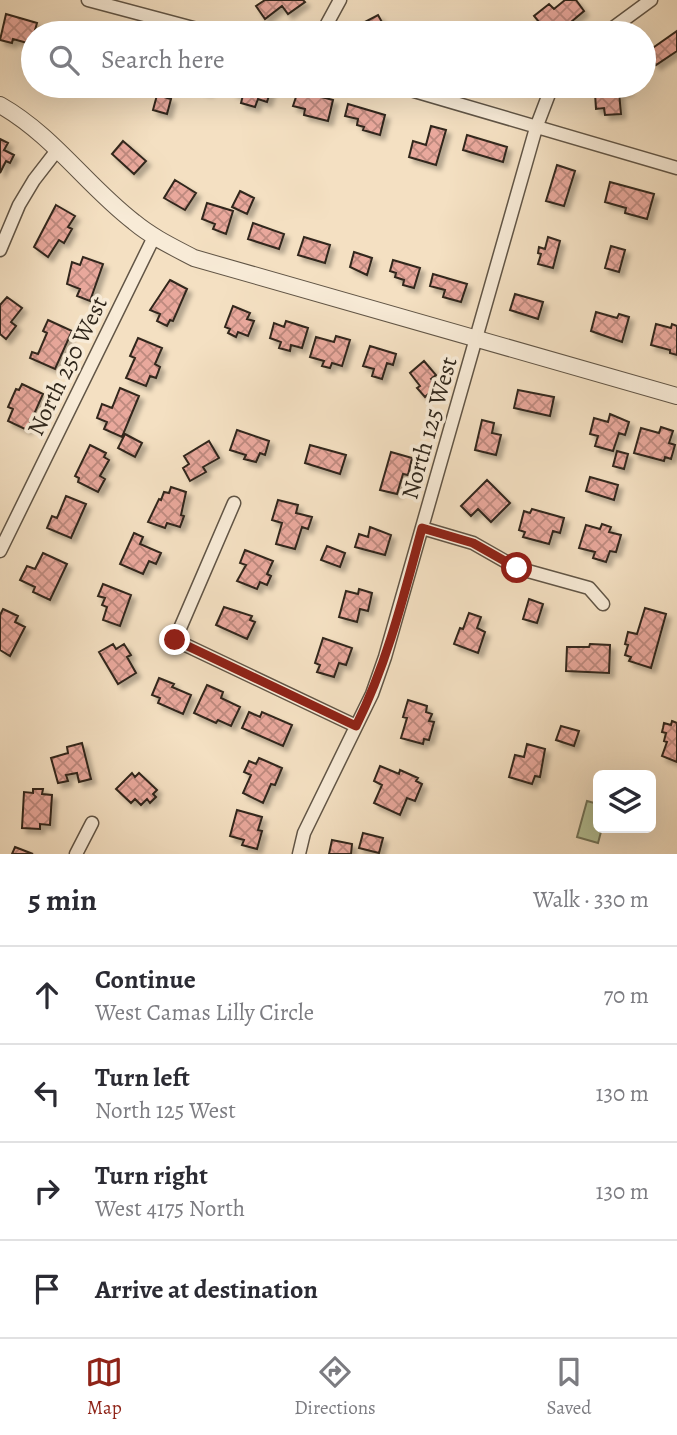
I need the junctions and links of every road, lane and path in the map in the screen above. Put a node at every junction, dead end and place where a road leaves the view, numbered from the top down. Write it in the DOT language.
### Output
graph roads {
  1 [pos="88,0"];
  2 [pos="340,0"];
  3 [pos="651,0"];
  4 [pos="167,21"];
  5 [pos="329,21"];
  6 [pos="622,21"];
  7 [pos="437,98"];
  8 [pos="547,98"];
  9 [pos="0,105"];
  10 [pos="536,128"];
  11 [pos="58,149"];
  12 [pos="677,168"];
  13 [pos="154,237"];
  14 [pos="0,250"];
  15 [pos="477,339"];
  16 [pos="677,396"];
  17 [pos="234,503"];
  18 [pos="422,528"];
  19 [pos="0,551"];
  20 [pos="603,604"];
  21 [pos="356,726"];
  22 [pos="92,823"];
  23 [pos="76,854"];
  24 [pos="299,854"];
  1 -- 4 [label="street"];
  2 -- 5 [label="street"];
  3 -- 6 [label="street"];
  7 -- 10 [label="street"];
  8 -- 10 [label="street, North 125 West"];
  9 -- 11 [label="street"];
  10 -- 12 [label="street"];
  10 -- 15 [label="street, North 125 West"];
  11 -- 13 [label="street"];
  11 -- 14 [label="street"];
  13 -- 15 [label="street"];
  13 -- 19 [label="street, North 250 West"];
  15 -- 16 [label="street"];
  15 -- 18 [label="street, North 125 West"];
  17 -- 21 [label="street"];
  18 -- 20 [label="street"];
  18 -- 21 [label="street, North 125 West"];
  21 -- 24 [label="street, North 125 West"];
  22 -- 23 [label="street"];
}
